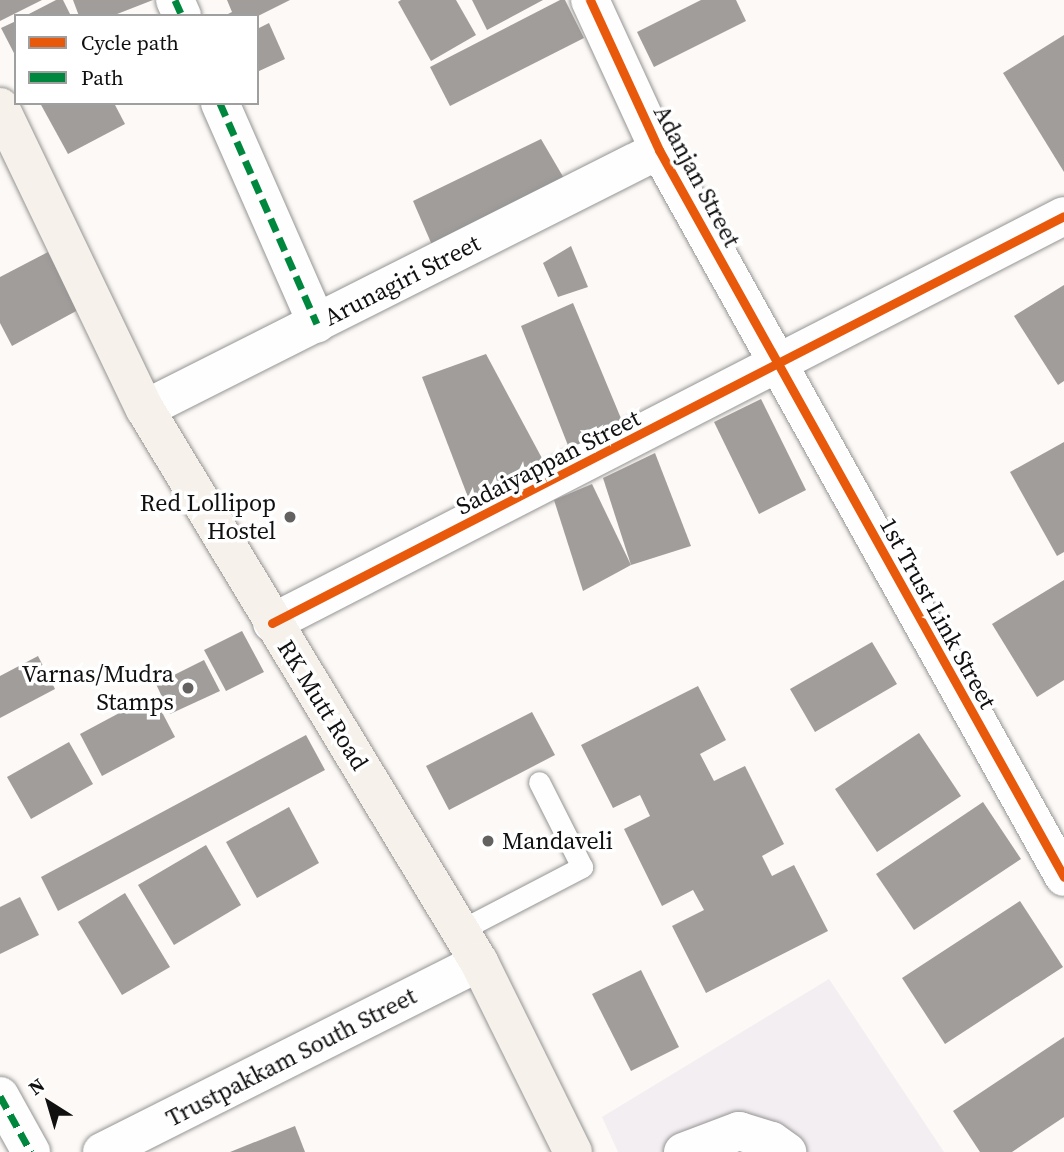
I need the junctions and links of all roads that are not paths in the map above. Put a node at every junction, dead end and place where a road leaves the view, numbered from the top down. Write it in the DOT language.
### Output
graph roads {
  1 [pos="590,0"];
  2 [pos="221,105"];
  3 [pos="0,107"];
  4 [pos="659,150"];
  5 [pos="1064,216"];
  6 [pos="317,324"];
  7 [pos="779,366"];
  8 [pos="145,409"];
  9 [pos="272,623"];
  10 [pos="539,782"];
  11 [pos="1063,872"];
  12 [pos="459,930"];
  13 [pos="479,962"];
  14 [pos="0,1096"];
  15 [pos="31,1152"];
  16 [pos="102,1152"];
  17 [pos="573,1152"];
  18 [pos="683,1152"];
  19 [pos="787,1152"];
  1 -- 4 [label="street, Adanjan Street"];
  2 -- 6 [label="street"];
  3 -- 8 [label="main road, RK Mutt Road"];
  4 -- 6 [label="street, Arunagiri Street"];
  4 -- 7 [label="street, Adanjan Street"];
  5 -- 7 [label="street, Sadaiyappan Street"];
  6 -- 8 [label="street, Arunagiri Street"];
  7 -- 9 [label="street, Sadaiyappan Street"];
  7 -- 11 [label="street, 1st Trust Link Street"];
  8 -- 9 [label="main road, RK Mutt Road"];
  9 -- 12 [label="main road, RK Mutt Road"];
  10 -- 12 [label="lane"];
  12 -- 13 [label="main road, RK Mutt Road"];
  13 -- 16 [label="street, Trustpakkam South Street"];
  13 -- 17 [label="main road, RK Mutt Road"];
  14 -- 15 [label="street"];
  18 -- 19 [label="street"];
}
